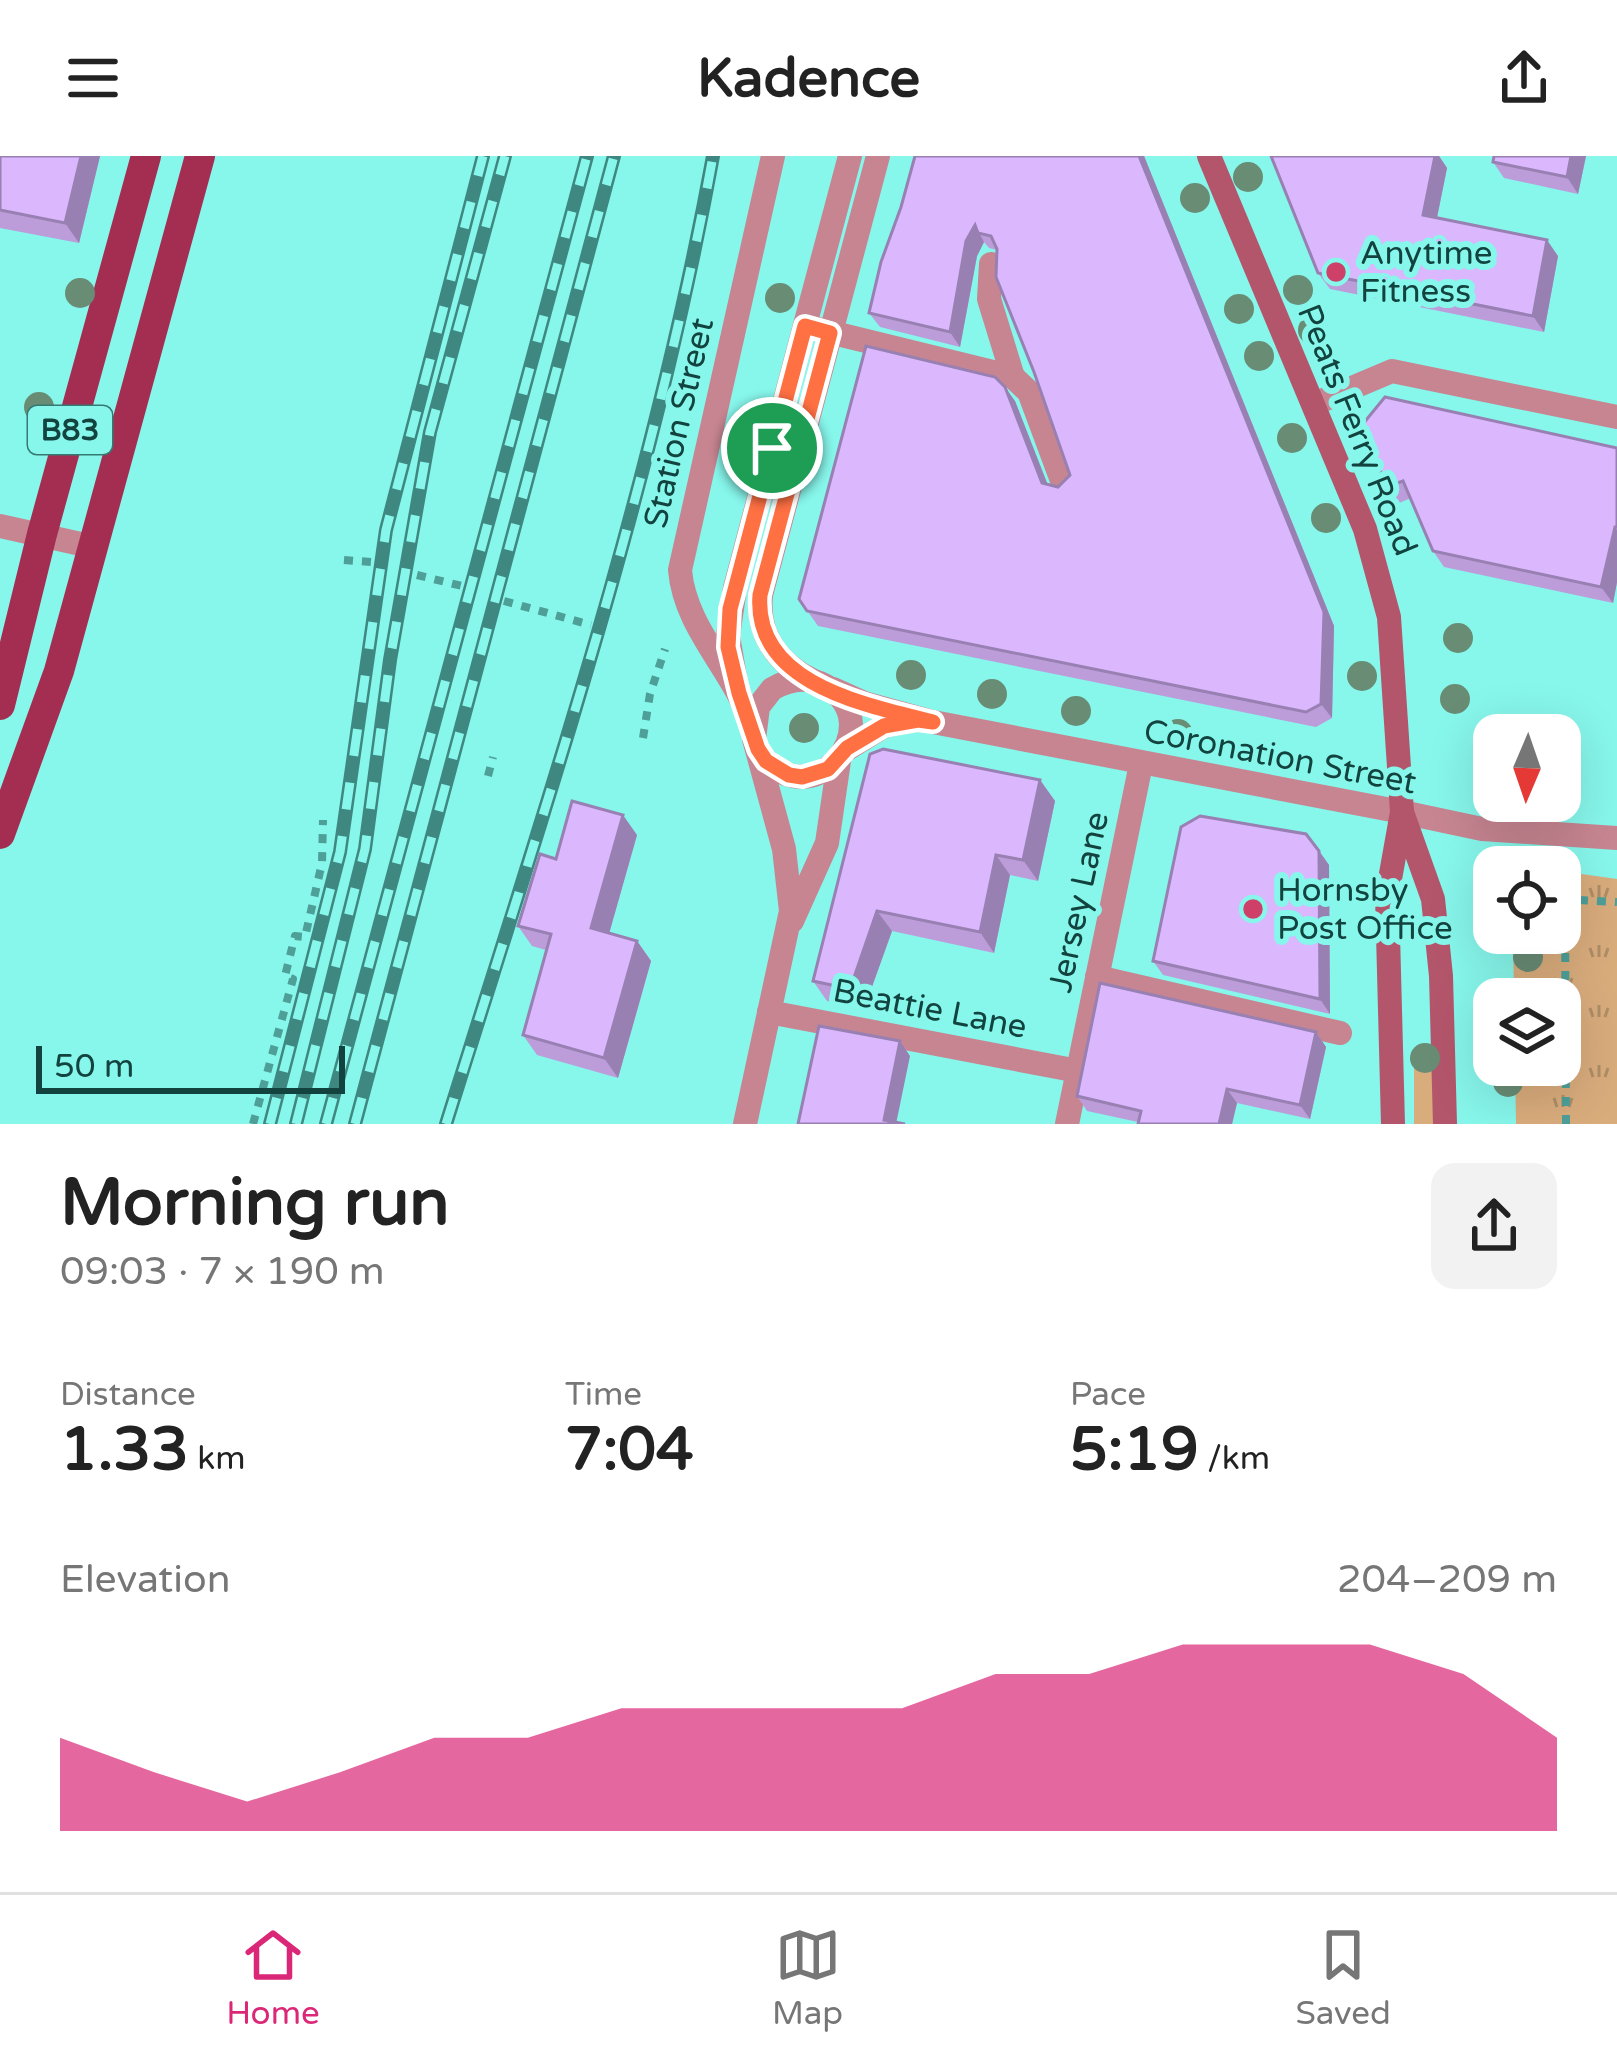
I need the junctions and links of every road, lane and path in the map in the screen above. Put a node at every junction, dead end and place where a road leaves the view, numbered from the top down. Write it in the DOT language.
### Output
graph roads {
  1 [pos="146,156"];
  2 [pos="200,156"];
  3 [pos="773,156"];
  4 [pos="850,156"];
  5 [pos="878,156"];
  6 [pos="1209,156"];
  7 [pos="991,264"];
  8 [pos="805,326"];
  9 [pos="830,333"];
  10 [pos="1012,377"];
  11 [pos="1314,404"];
  12 [pos="1617,417"];
  13 [pos="1064,486"];
  14 [pos="0,526"];
  15 [pos="42,534"];
  16 [pos="94,547"];
  17 [pos="344,560"];
  18 [pos="372,562"];
  19 [pos="417,575"];
  20 [pos="462,586"];
  21 [pos="504,602"];
  22 [pos="591,625"];
  23 [pos="664,649"];
  24 [pos="5,664"];
  25 [pos="820,684"];
  26 [pos="739,693"];
  27 [pos="0,705"];
  28 [pos="933,722"];
  29 [pos="643,738"];
  30 [pos="755,739"];
  31 [pos="843,754"];
  32 [pos="494,758"];
  33 [pos="1141,764"];
  34 [pos="488,776"];
  35 [pos="1402,812"];
  36 [pos="323,820"];
  37 [pos="0,834"];
  38 [pos="1617,838"];
  39 [pos="1581,899"];
  40 [pos="1617,902"];
  41 [pos="788,928"];
  42 [pos="1097,977"];
  43 [pos="769,1012"];
  44 [pos="1340,1033"];
  45 [pos="1078,1071"];
  46 [pos="1564,1086"];
  47 [pos="253,1124"];
  48 [pos="745,1124"];
  49 [pos="1067,1124"];
  50 [pos="1393,1124"];
  51 [pos="1445,1124"];
  52 [pos="1566,1124"];
  1 -- 15 [label="main road, B83"];
  2 -- 16 [label="main road, B83"];
  3 -- 26 [label="street, Station Street"];
  4 -- 8 [label="street, Station Street"];
  5 -- 9 [label="street"];
  6 -- 11 [label="main road, Peats Ferry Road"];
  7 -- 10 [label="street"];
  8 -- 9 [label="street"];
  8 -- 26 [label="street, Station Street"];
  9 -- 10 [label="street"];
  9 -- 25 [label="street"];
  10 -- 13 [label="street"];
  11 -- 12 [label="street"];
  11 -- 35 [label="main road, Peats Ferry Road"];
  14 -- 15 [label="street"];
  15 -- 16 [label="street"];
  15 -- 24 [label="main road, B83"];
  16 -- 37 [label="main road, B83"];
  17 -- 18 [label="path"];
  19 -- 20 [label="path"];
  21 -- 22 [label="path"];
  23 -- 29 [label="path"];
  24 -- 27 [label="main road, B83"];
  25 -- 28 [label="street, Coronation Street"];
  25 -- 30 [label="street"];
  25 -- 31 [label="street"];
  26 -- 30 [label="street, Station Street"];
  28 -- 31 [label="street, Coronation Street"];
  28 -- 33 [label="street, Coronation Street"];
  30 -- 31 [label="street"];
  30 -- 41 [label="street, Station Street"];
  31 -- 41 [label="street"];
  32 -- 34 [label="path"];
  33 -- 35 [label="street, Coronation Street"];
  33 -- 42 [label="street, Jersey Lane"];
  35 -- 38 [label="street, Coronation Street"];
  35 -- 50 [label="main road, Peats Ferry Road"];
  35 -- 51 [label="main road, Peats Ferry Road"];
  36 -- 47 [label="path"];
  39 -- 40 [label="path"];
  41 -- 43 [label="street"];
  42 -- 44 [label="street"];
  42 -- 45 [label="street, Jersey Lane"];
  43 -- 45 [label="street, Beattie Lane"];
  43 -- 48 [label="street"];
  45 -- 49 [label="street, Jersey Lane"];
  46 -- 52 [label="path"];
}
